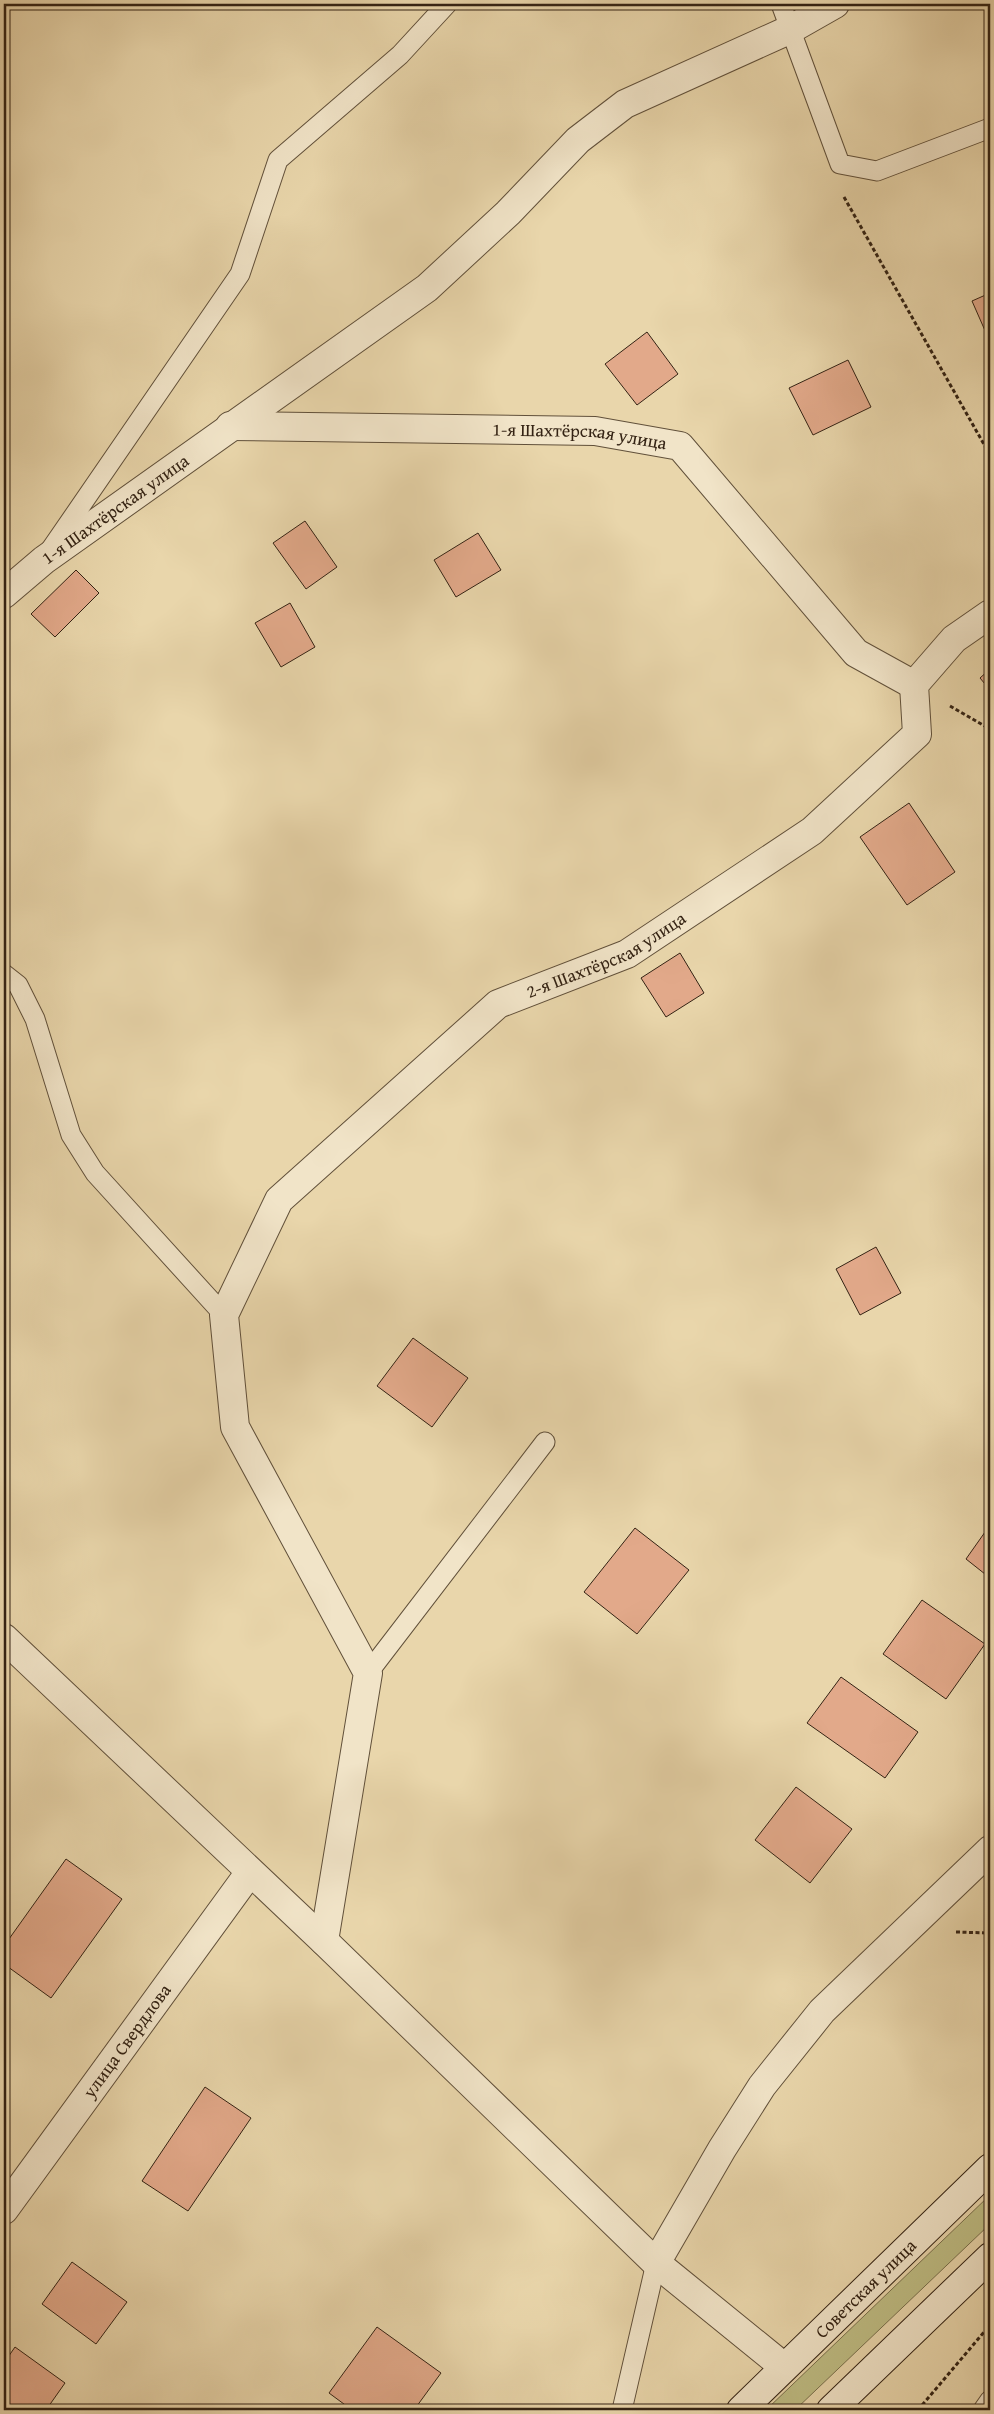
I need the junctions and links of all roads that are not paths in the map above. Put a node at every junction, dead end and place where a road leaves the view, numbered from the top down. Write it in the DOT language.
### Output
graph roads {
  1 [pos="446,4"];
  2 [pos="781,4"];
  3 [pos="835,4"];
  4 [pos="791,29"];
  5 [pos="990,128"];
  6 [pos="230,426"];
  7 [pos="44,560"];
  8 [pos="4,594"];
  9 [pos="990,614"];
  10 [pos="914,686"];
  11 [pos="4,974"];
  12 [pos="224,1314"];
  13 [pos="545,1442"];
  14 [pos="4,1638"];
  15 [pos="368,1673"];
  16 [pos="990,1850"];
  17 [pos="250,1872"];
  18 [pos="324,1940"];
  19 [pos="990,2168"];
  20 [pos="4,2210"];
  21 [pos="990,2257"];
  22 [pos="656,2262"];
  23 [pos="784,2367"];
  24 [pos="990,2400"];
  25 [pos="622,2410"];
  26 [pos="741,2410"];
  27 [pos="831,2410"];
  28 [pos="983,2410"];
  1 -- 7 [label="lane"];
  2 -- 4 [label="lane"];
  3 -- 4 [label="street, 1-я Шахтёрская улица"];
  4 -- 5 [label="lane"];
  4 -- 6 [label="street, 1-я Шахтёрская улица"];
  6 -- 7 [label="street, 1-я Шахтёрская улица"];
  6 -- 10 [label="street, 1-я Шахтёрская улица"];
  7 -- 8 [label="street, 1-я Шахтёрская улица"];
  9 -- 10 [label="street"];
  10 -- 12 [label="street, 2-я Шахтёрская улица"];
  11 -- 12 [label="lane"];
  12 -- 15 [label="street"];
  13 -- 15 [label="lane"];
  14 -- 17 [label="street"];
  15 -- 18 [label="street"];
  16 -- 22 [label="street"];
  17 -- 18 [label="street"];
  17 -- 20 [label="street, улица Свердлова"];
  18 -- 22 [label="street"];
  19 -- 23 [label="street, Советская улица"];
  21 -- 27 [label="street"];
  22 -- 23 [label="street"];
  22 -- 25 [label="lane"];
  23 -- 26 [label="street, Советская улица"];
  24 -- 28 [label="lane"];
}
